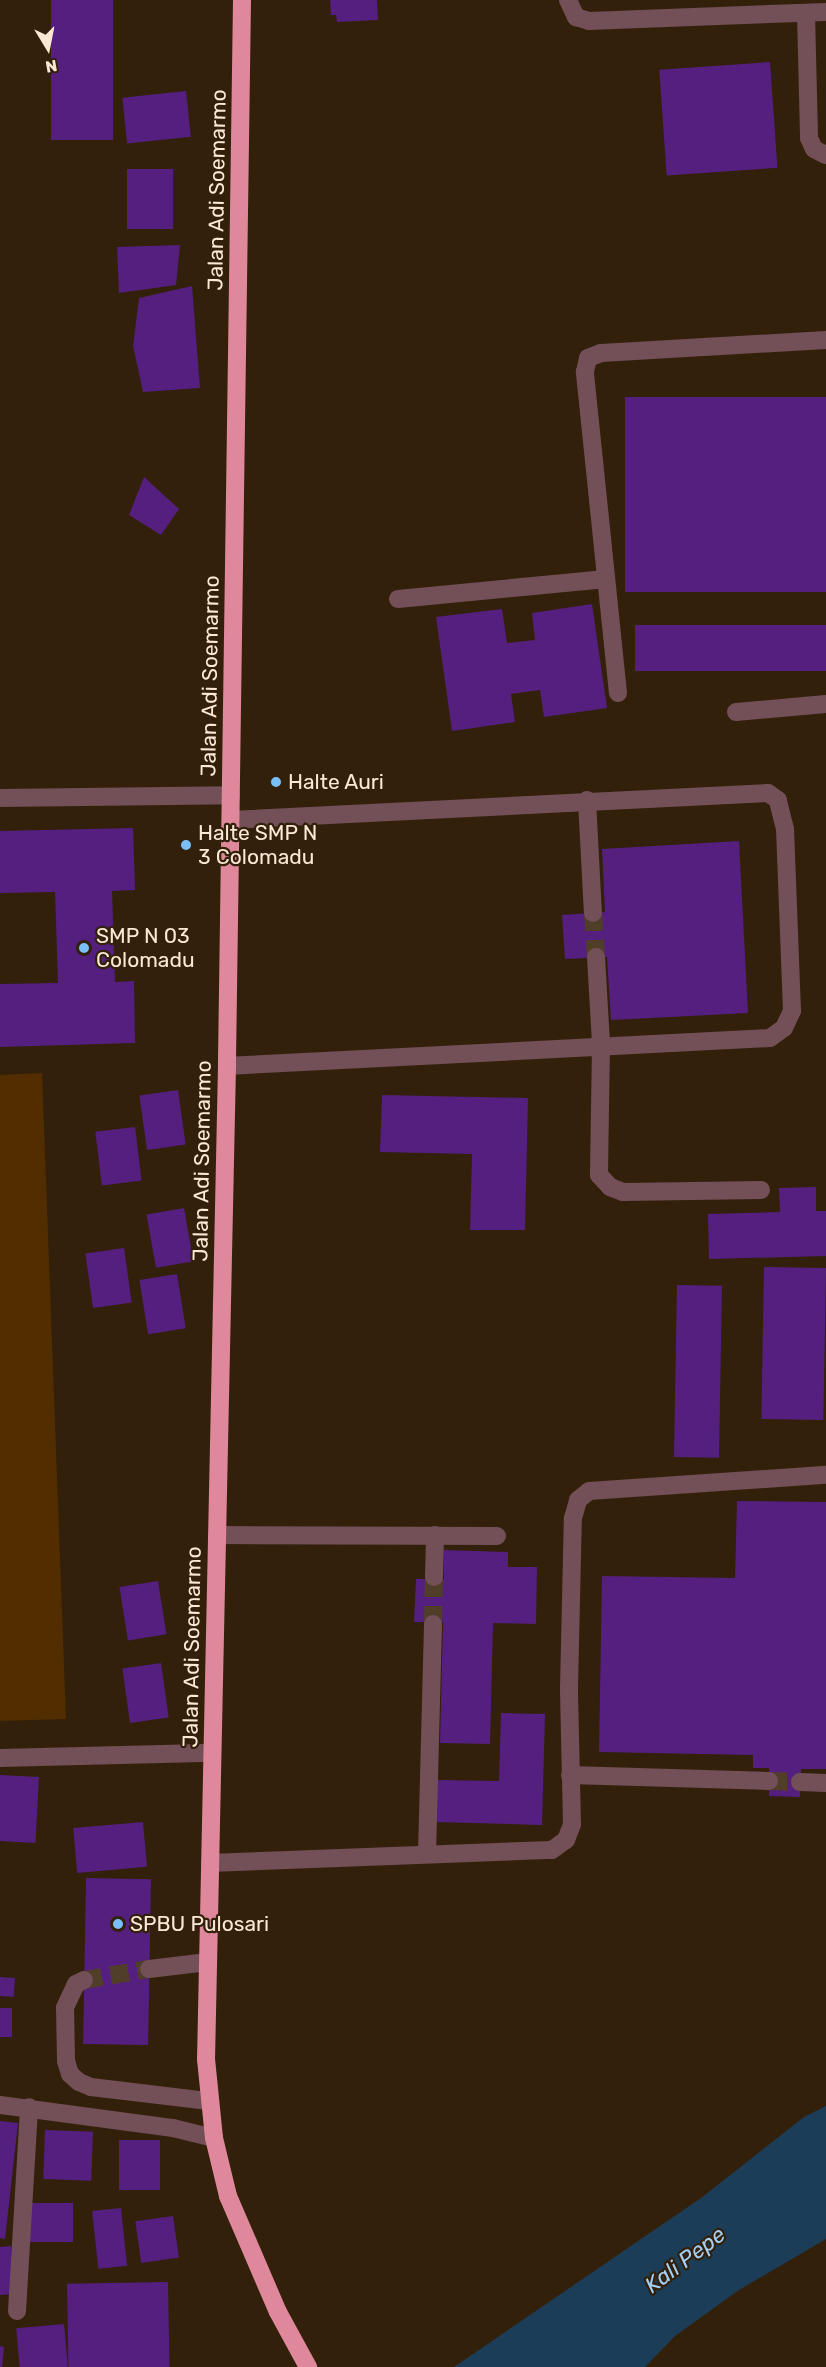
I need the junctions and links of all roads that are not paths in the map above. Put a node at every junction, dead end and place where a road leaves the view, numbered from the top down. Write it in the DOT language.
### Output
graph roads {
  1 [pos="242,0"];
  2 [pos="568,0"];
  3 [pos="826,12"];
  4 [pos="806,13"];
  5 [pos="826,155"];
  6 [pos="826,340"];
  7 [pos="606,579"];
  8 [pos="398,599"];
  9 [pos="618,693"];
  10 [pos="826,704"];
  11 [pos="736,712"];
  12 [pos="231,795"];
  13 [pos="0,798"];
  14 [pos="587,801"];
  15 [pos="231,820"];
  16 [pos="593,913"];
  17 [pos="596,957"];
  18 [pos="601,1045"];
  19 [pos="227,1066"];
  20 [pos="761,1190"];
  21 [pos="826,1475"];
  22 [pos="217,1535"];
  23 [pos="435,1535"];
  24 [pos="497,1536"];
  25 [pos="434,1577"];
  26 [pos="433,1624"];
  27 [pos="212,1753"];
  28 [pos="0,1758"];
  29 [pos="570,1775"];
  30 [pos="769,1781"];
  31 [pos="800,1782"];
  32 [pos="826,1783"];
  33 [pos="427,1854"];
  34 [pos="210,1863"];
  35 [pos="208,1962"];
  36 [pos="149,1969"];
  37 [pos="84,1980"];
  38 [pos="209,2101"];
  39 [pos="0,2105"];
  40 [pos="29,2107"];
  41 [pos="214,2138"];
  42 [pos="17,2311"];
  43 [pos="308,2367"];
  1 -- 12 [label="highway, Jalan Adi Soemarmo"];
  2 -- 4 [label="street"];
  3 -- 4 [label="street"];
  4 -- 5 [label="street"];
  6 -- 7 [label="street"];
  7 -- 8 [label="street"];
  7 -- 9 [label="street"];
  10 -- 11 [label="street"];
  12 -- 13 [label="street"];
  12 -- 15 [label="highway, Jalan Adi Soemarmo"];
  14 -- 15 [label="street"];
  14 -- 16 [label="street"];
  14 -- 18 [label="street"];
  15 -- 19 [label="highway, Jalan Adi Soemarmo"];
  17 -- 18 [label="street"];
  18 -- 19 [label="street"];
  18 -- 20 [label="street"];
  19 -- 22 [label="highway, Jalan Adi Soemarmo"];
  21 -- 29 [label="street"];
  22 -- 23 [label="street"];
  22 -- 27 [label="highway, Jalan Adi Soemarmo"];
  23 -- 24 [label="street"];
  23 -- 25 [label="street"];
  26 -- 33 [label="street"];
  27 -- 28 [label="street"];
  27 -- 34 [label="highway, Jalan Adi Soemarmo"];
  29 -- 30 [label="street"];
  29 -- 33 [label="street"];
  31 -- 32 [label="street"];
  33 -- 34 [label="street"];
  34 -- 35 [label="highway, Jalan Adi Soemarmo"];
  35 -- 36 [label="street"];
  35 -- 38 [label="highway, Jalan Adi Soemarmo"];
  37 -- 38 [label="street"];
  38 -- 41 [label="highway, Jalan Adi Soemarmo"];
  39 -- 40 [label="street"];
  40 -- 41 [label="street"];
  40 -- 42 [label="street"];
  41 -- 43 [label="highway, Jalan Adi Soemarmo"];
}
